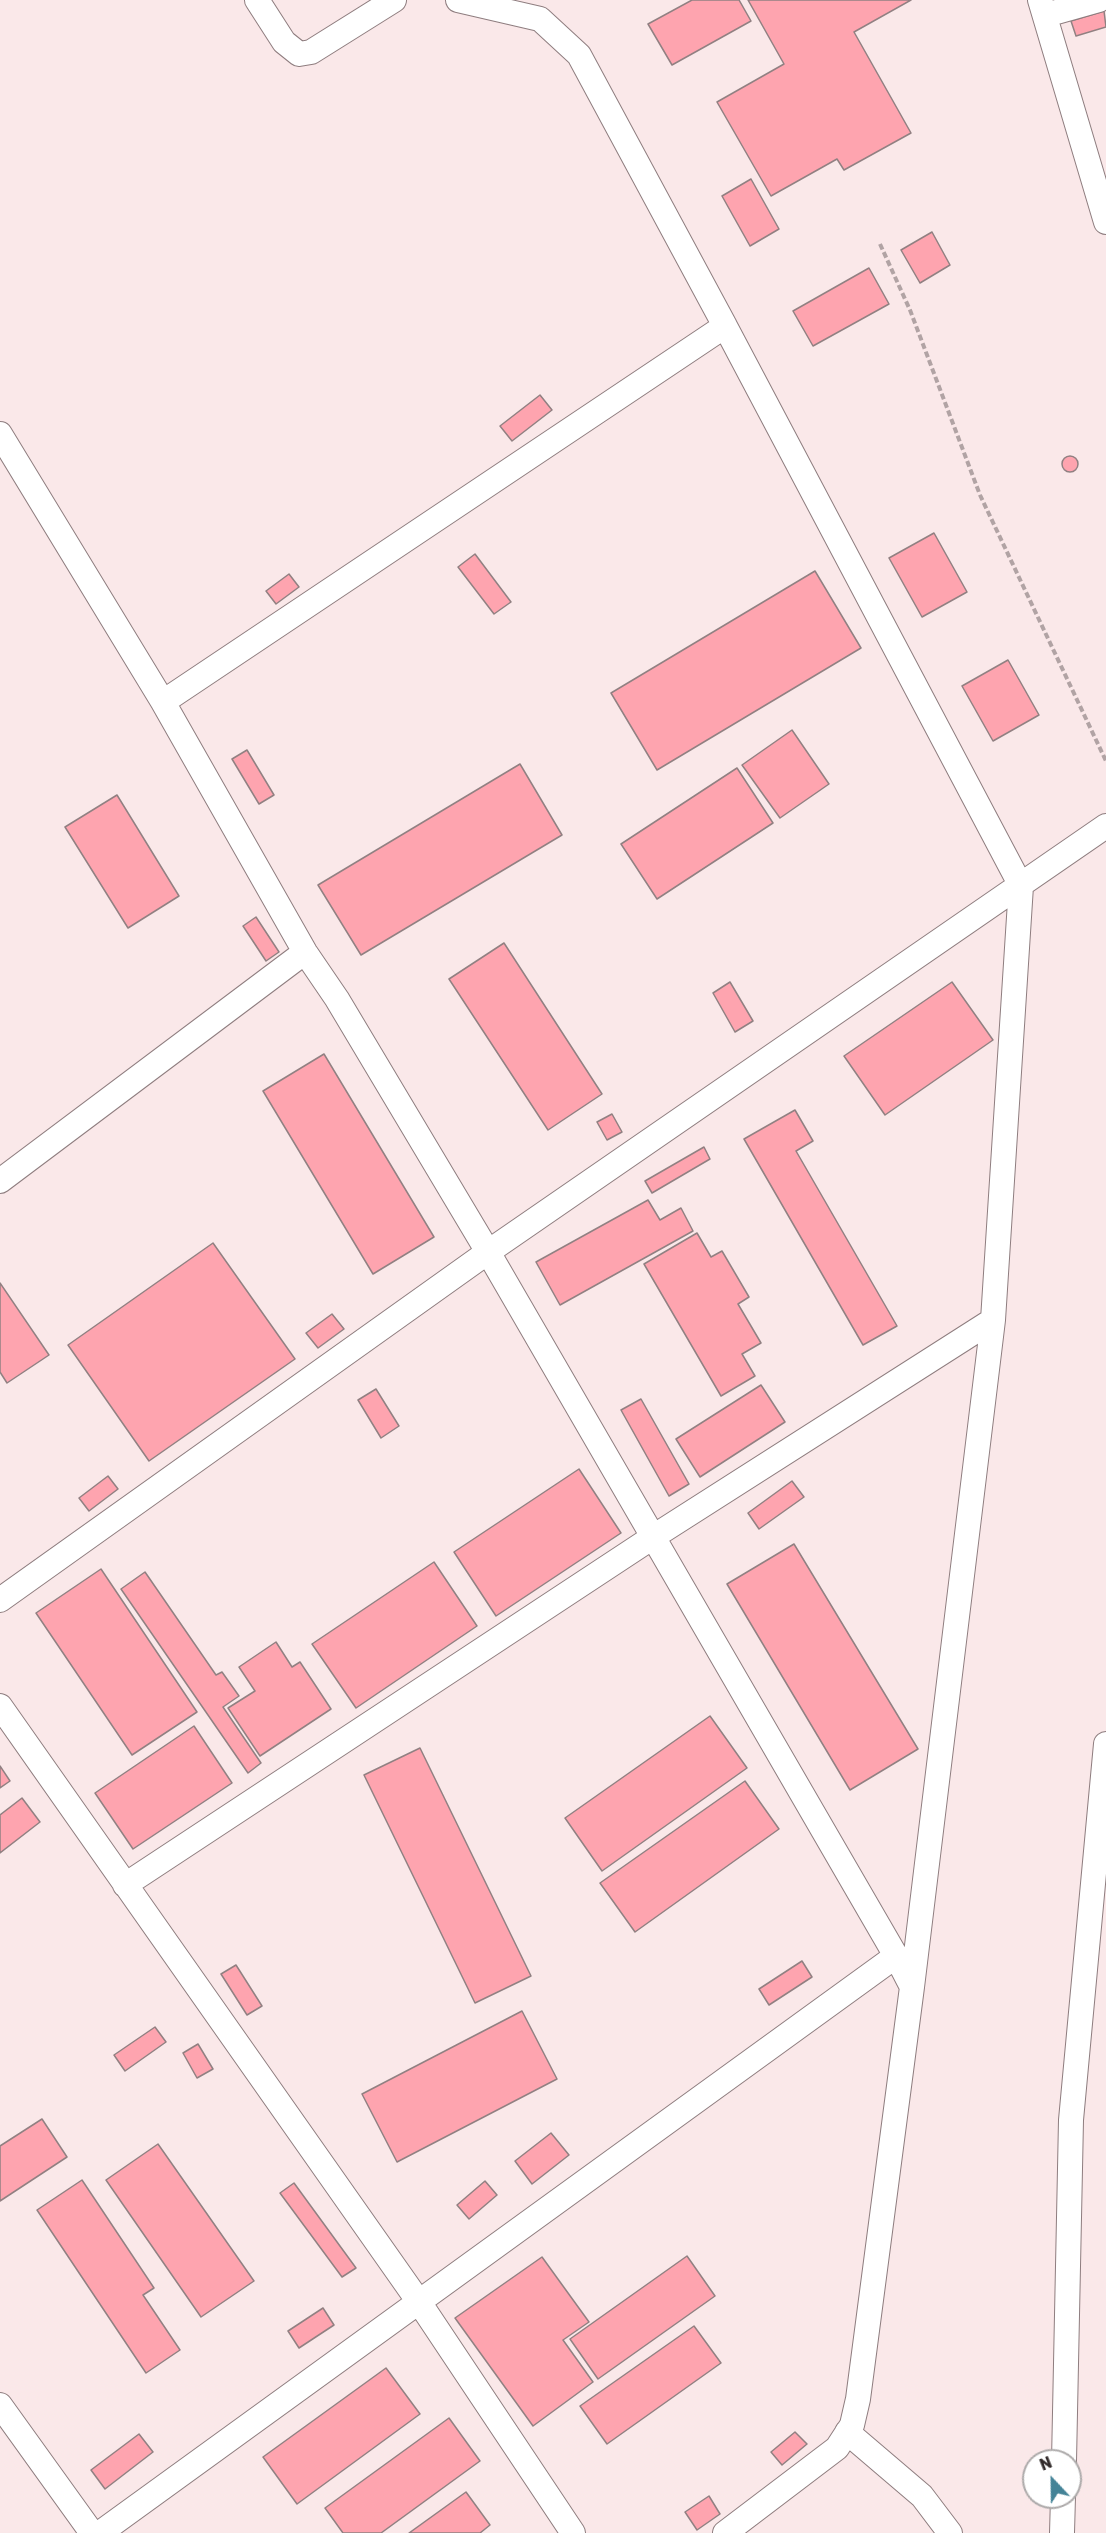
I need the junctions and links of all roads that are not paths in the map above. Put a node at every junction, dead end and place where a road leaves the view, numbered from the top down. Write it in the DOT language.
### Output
graph roads {
  1 [pos="257,0"];
  2 [pos="394,0"];
  3 [pos="458,0"];
  4 [pos="1099,0"];
  5 [pos="1043,7"];
  6 [pos="1106,222"];
  7 [pos="725,326"];
  8 [pos="0,434"];
  9 [pos="164,702"];
  10 [pos="1106,826"];
  11 [pos="1021,886"];
  12 [pos="305,952"];
  13 [pos="0,1181"];
  14 [pos="488,1252"];
  15 [pos="993,1320"];
  16 [pos="653,1537"];
  17 [pos="0,1600"];
  18 [pos="0,1706"];
  19 [pos="1106,1744"];
  20 [pos="125,1885"];
  21 [pos="896,1956"];
  22 [pos="912,1987"];
  23 [pos="419,2302"];
  24 [pos="0,2405"];
  25 [pos="847,2432"];
  26 [pos="1064,2449"];
  27 [pos="1063,2509"];
  28 [pos="92,2533"];
  29 [pos="100,2533"];
  30 [pos="573,2533"];
  31 [pos="725,2533"];
  32 [pos="950,2533"];
  33 [pos="1062,2533"];
  1 -- 2 [label="street"];
  3 -- 7 [label="street"];
  4 -- 5 [label="street"];
  5 -- 6 [label="street"];
  7 -- 9 [label="street"];
  7 -- 11 [label="street"];
  8 -- 9 [label="street"];
  9 -- 12 [label="street"];
  10 -- 11 [label="street"];
  11 -- 14 [label="street"];
  11 -- 15 [label="street"];
  12 -- 13 [label="street"];
  12 -- 14 [label="street"];
  14 -- 16 [label="street"];
  14 -- 17 [label="street"];
  15 -- 16 [label="street"];
  15 -- 22 [label="street"];
  16 -- 20 [label="street"];
  16 -- 21 [label="street"];
  18 -- 20 [label="street"];
  19 -- 26 [label="street"];
  20 -- 23 [label="street"];
  21 -- 22 [label="street"];
  21 -- 23 [label="street"];
  22 -- 25 [label="street"];
  23 -- 29 [label="street"];
  23 -- 30 [label="street"];
  24 -- 28 [label="street"];
  25 -- 31 [label="street"];
  25 -- 32 [label="street"];
  27 -- 33 [label="street"];
}
